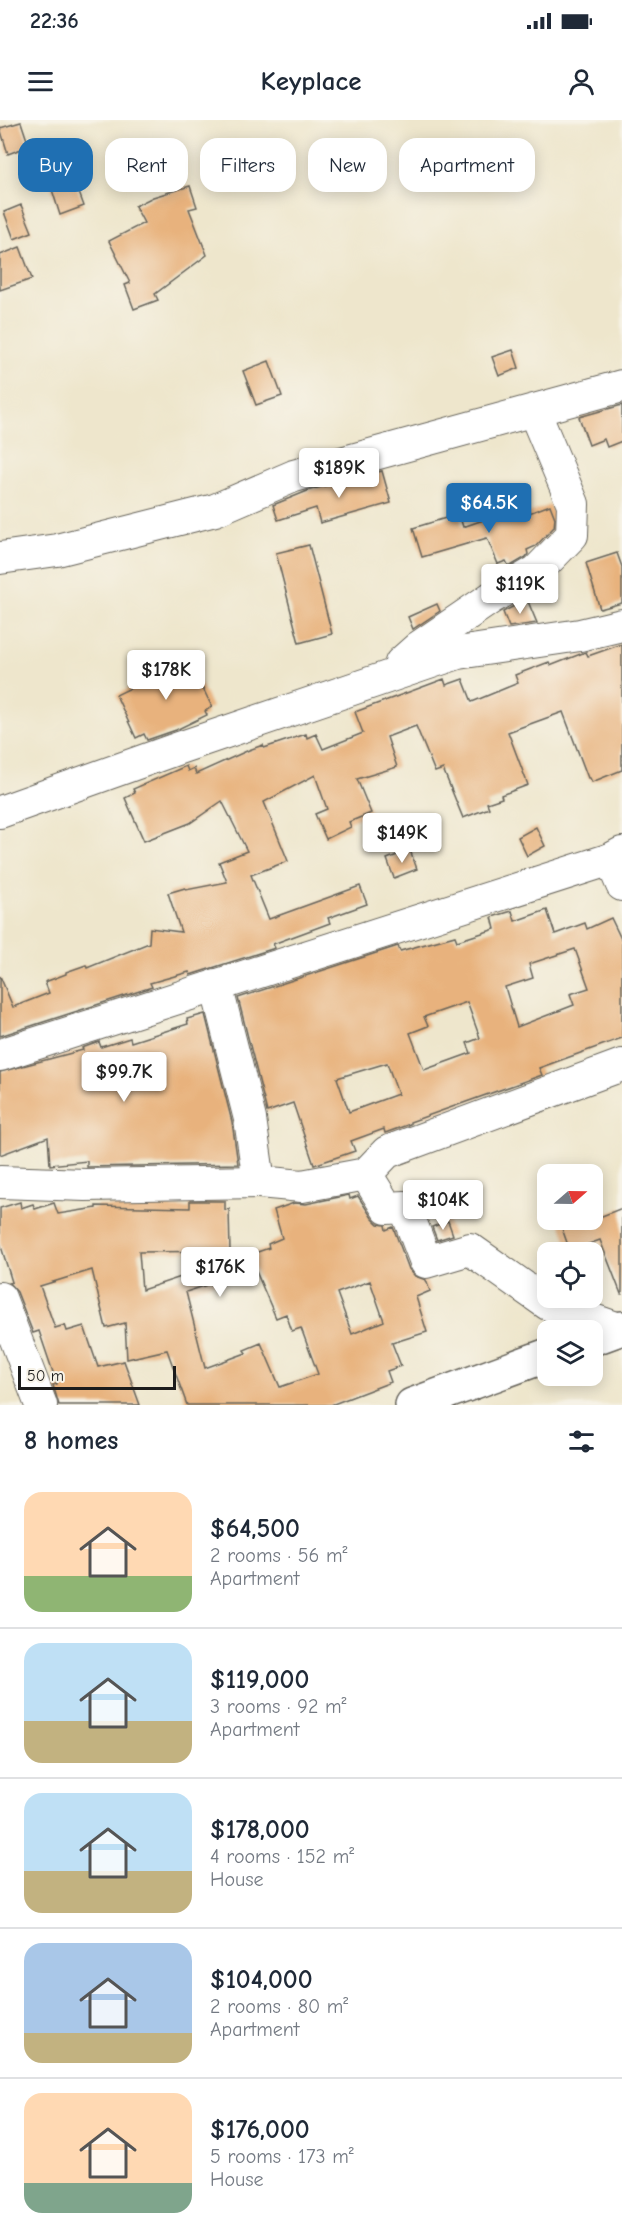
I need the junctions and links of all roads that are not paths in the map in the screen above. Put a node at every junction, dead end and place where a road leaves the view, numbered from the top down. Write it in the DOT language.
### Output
graph roads {
  1 [pos="622,386"];
  2 [pos="534,411"];
  3 [pos="0,558"];
  4 [pos="622,625"];
  5 [pos="387,676"];
  6 [pos="0,812"];
  7 [pos="618,866"];
  8 [pos="216,985"];
  9 [pos="0,1055"];
  10 [pos="622,1065"];
  11 [pos="366,1174"];
  12 [pos="0,1182"];
  13 [pos="259,1182"];
  14 [pos="0,1298"];
  15 [pos="611,1332"];
  16 [pos="537,1359"];
  17 [pos="41,1405"];
  18 [pos="412,1405"];
  1 -- 2 [label="street"];
  2 -- 3 [label="street"];
  2 -- 5 [label="street"];
  4 -- 5 [label="street"];
  5 -- 6 [label="street"];
  7 -- 8 [label="street"];
  8 -- 9 [label="street"];
  8 -- 13 [label="street"];
  10 -- 11 [label="street"];
  11 -- 13 [label="street"];
  11 -- 15 [label="street"];
  12 -- 13 [label="street"];
  14 -- 17 [label="street"];
  16 -- 18 [label="main road"];
}
